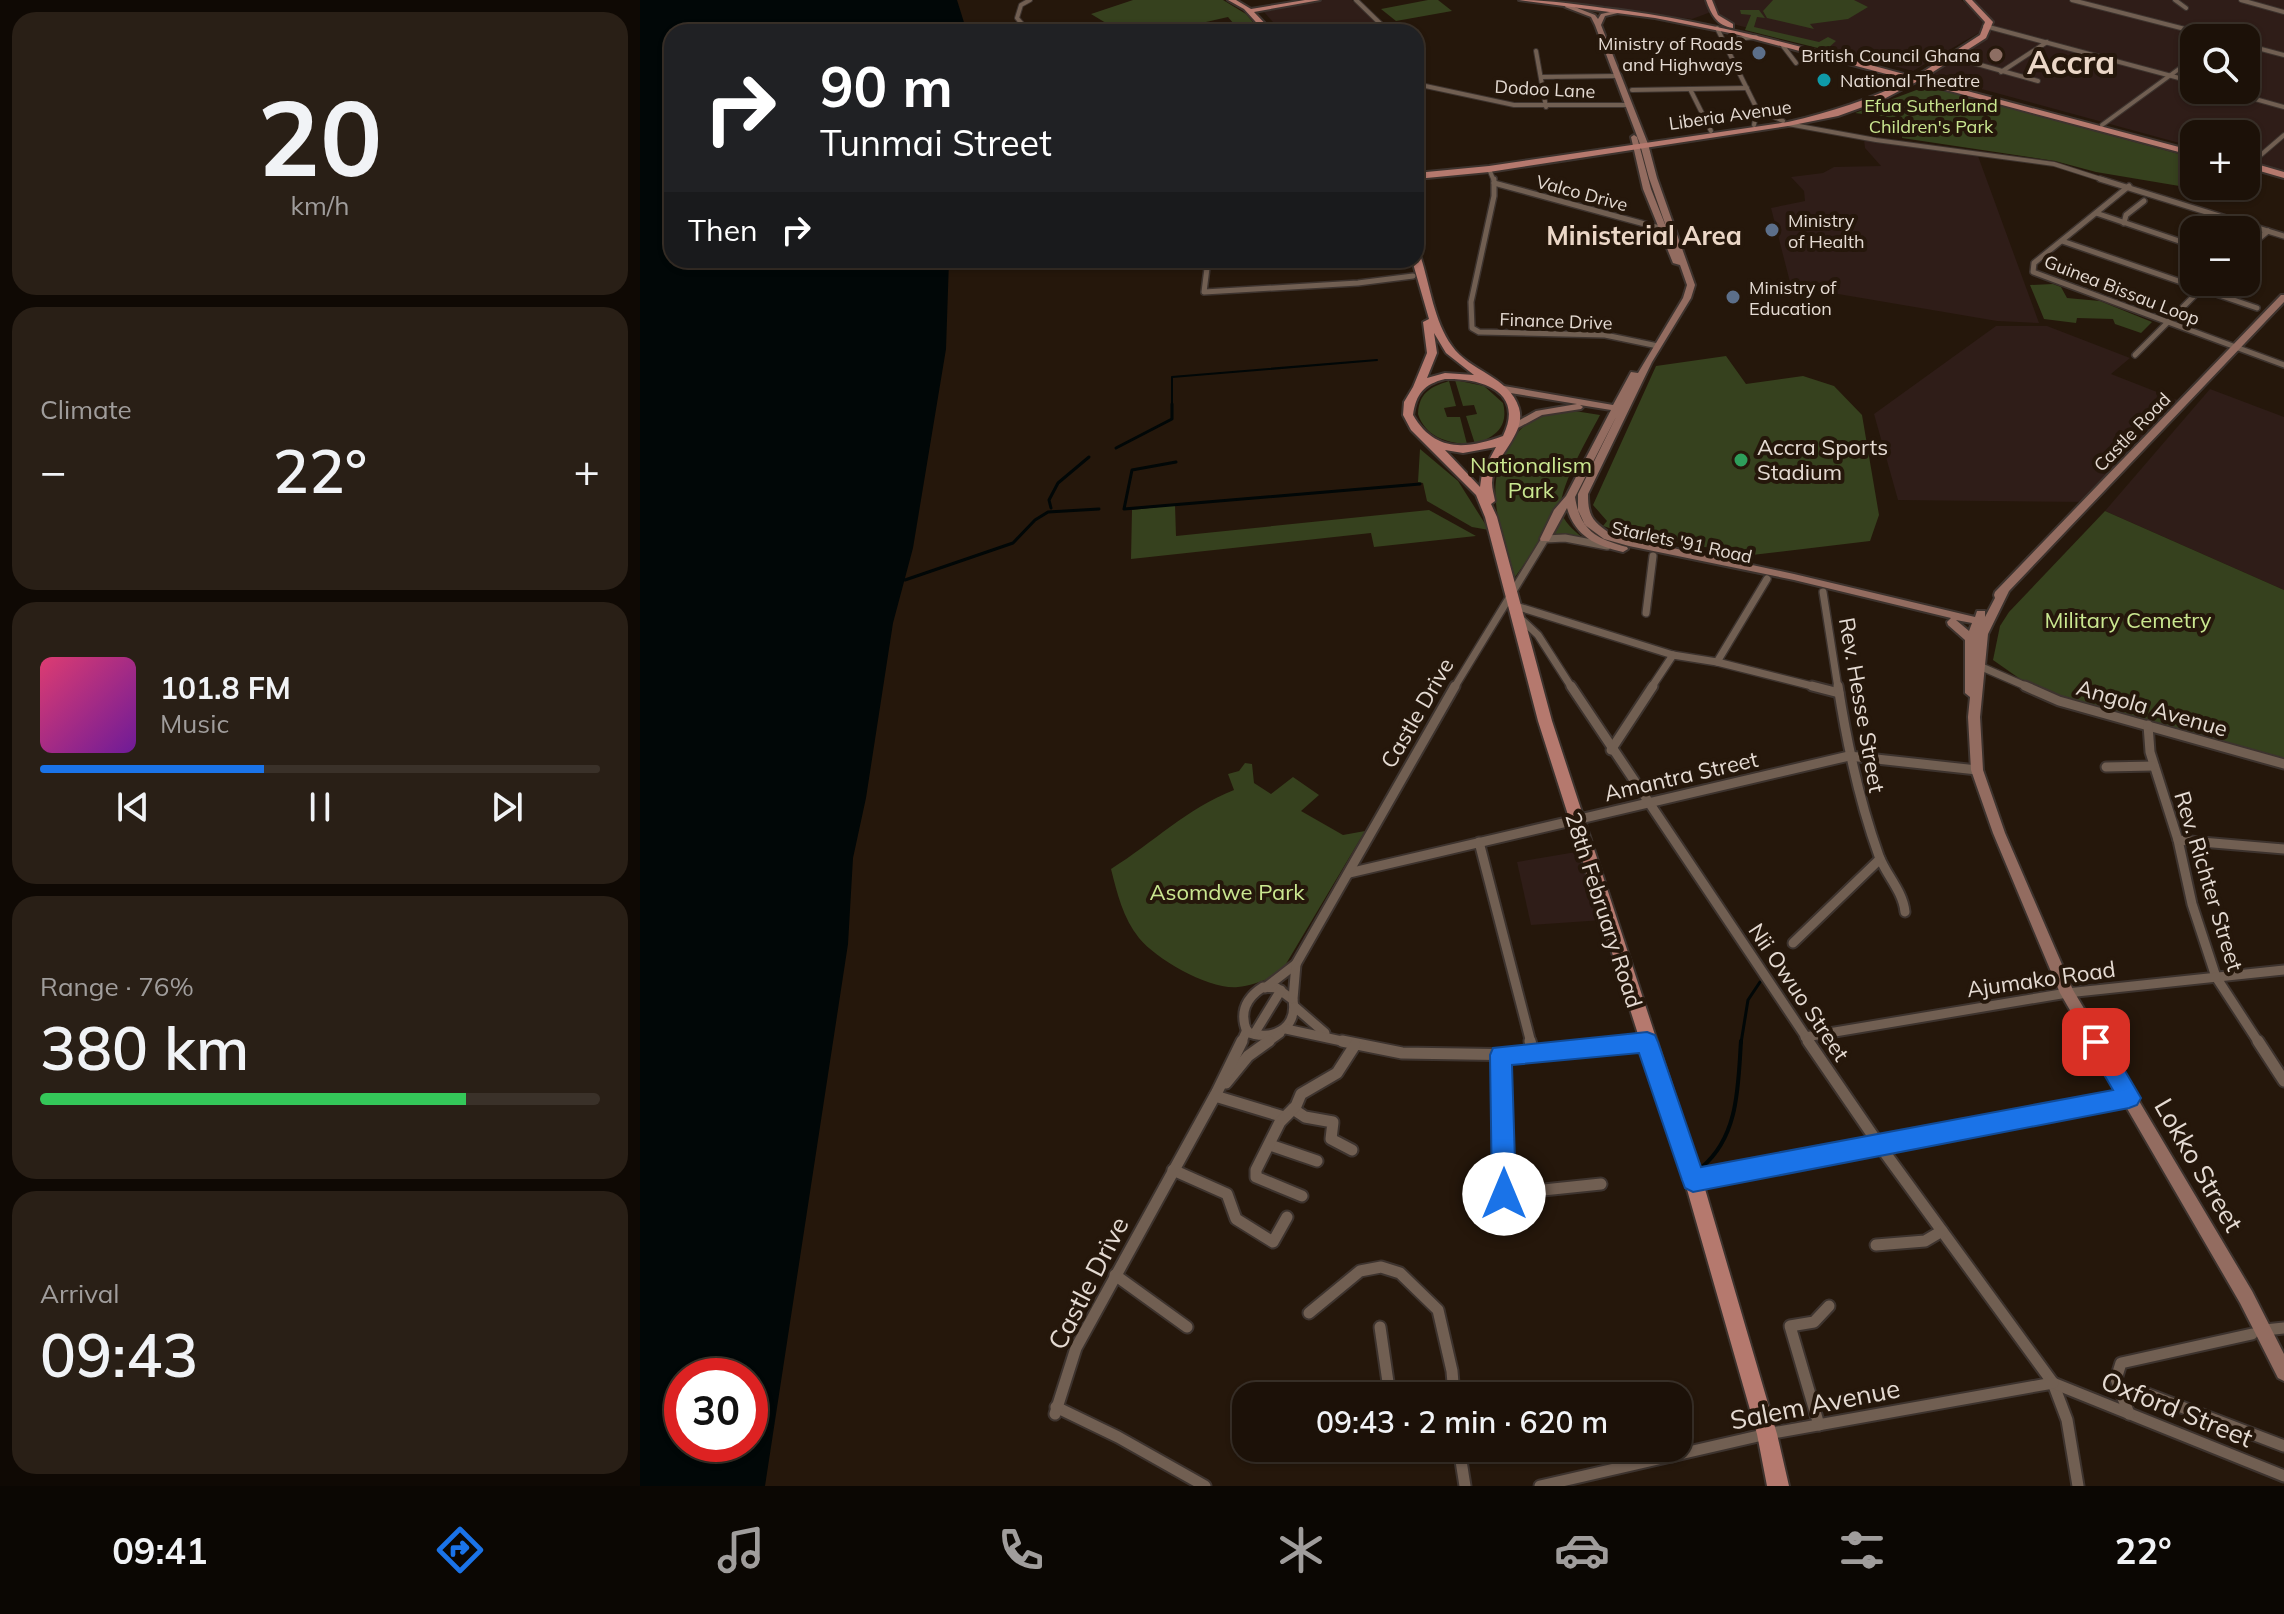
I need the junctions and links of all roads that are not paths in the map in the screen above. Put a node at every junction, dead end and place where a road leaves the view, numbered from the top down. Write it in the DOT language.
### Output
graph roads {
  1 [pos="1030,0"];
  2 [pos="1231,0"];
  3 [pos="1240,0"];
  4 [pos="1298,0"];
  5 [pos="1317,0"];
  6 [pos="1356,0"];
  7 [pos="1522,0"];
  8 [pos="1965,0"];
  9 [pos="2072,0"];
  10 [pos="2095,0"];
  11 [pos="2175,0"];
  12 [pos="2241,0"];
  13 [pos="1710,3"];
  14 [pos="2088,4"];
  15 [pos="1567,6"];
  16 [pos="2186,8"];
  17 [pos="1251,9"];
  18 [pos="1619,12"];
  19 [pos="2284,12"];
  20 [pos="1655,16"];
  21 [pos="1022,24"];
  22 [pos="1263,24"];
  23 [pos="1268,24"];
  24 [pos="1381,24"];
  25 [pos="1598,25"];
  26 [pos="1987,26"];
  27 [pos="1717,28"];
  28 [pos="2180,28"];
  29 [pos="1757,37"];
  30 [pos="2047,42"];
  31 [pos="1783,46"];
  32 [pos="1727,49"];
  33 [pos="2260,49"];
  34 [pos="1536,51"];
  35 [pos="2284,55"];
  36 [pos="1952,57"];
  37 [pos="1796,63"];
  38 [pos="2180,69"];
  39 [pos="2003,71"];
  40 [pos="1995,73"];
  41 [pos="1617,76"];
  42 [pos="1916,76"];
  43 [pos="2171,76"];
  44 [pos="1541,77"];
  45 [pos="2180,78"];
  46 [pos="2038,81"];
  47 [pos="1941,85"];
  48 [pos="1424,86"];
  49 [pos="1747,88"];
  50 [pos="1899,88"];
  51 [pos="1690,89"];
  52 [pos="1632,90"];
  53 [pos="2260,100"];
  54 [pos="1627,105"];
  55 [pos="1546,107"];
  56 [pos="2284,107"];
  57 [pos="1757,109"];
  58 [pos="1786,122"];
  59 [pos="1754,125"];
  60 [pos="1801,125"];
  61 [pos="2102,125"];
  62 [pos="1711,131"];
  63 [pos="2284,135"];
  64 [pos="1641,141"];
  65 [pos="2180,148"];
  66 [pos="2180,148"];
  67 [pos="2260,156"];
  68 [pos="1489,169"];
  69 [pos="2260,169"];
  70 [pos="1424,174"];
  71 [pos="1424,174"];
  72 [pos="2284,177"];
  73 [pos="1494,183"];
  74 [pos="2129,186"];
  75 [pos="2144,201"];
  76 [pos="2096,213"];
  77 [pos="2124,223"];
  78 [pos="1661,225"];
  79 [pos="2268,231"];
  80 [pos="1675,234"];
  81 [pos="2284,236"];
  82 [pos="2260,238"];
  83 [pos="2062,241"];
  84 [pos="2180,241"];
  85 [pos="1207,268"];
  86 [pos="1410,268"];
  87 [pos="1419,268"];
  88 [pos="1413,276"];
  89 [pos="2180,283"];
  90 [pos="2193,296"];
  91 [pos="2218,296"];
  92 [pos="2284,297"];
  93 [pos="2257,308"];
  94 [pos="2166,322"];
  95 [pos="1655,345"];
  96 [pos="2234,347"];
  97 [pos="2135,355"];
  98 [pos="2284,365"];
  99 [pos="1486,381"];
  100 [pos="1418,386"];
  101 [pos="1498,388"];
  102 [pos="1600,408"];
  103 [pos="1616,411"];
  104 [pos="1514,427"];
  105 [pos="1505,439"];
  106 [pos="1431,442"];
  107 [pos="1594,460"];
  108 [pos="1570,497"];
  109 [pos="1491,517"];
  110 [pos="1545,539"];
  111 [pos="1607,546"];
  112 [pos="1653,556"];
  113 [pos="1723,566"];
  114 [pos="1767,579"];
  115 [pos="1513,590"];
  116 [pos="2004,591"];
  117 [pos="1823,592"];
  118 [pos="1986,607"];
  119 [pos="1518,613"];
  120 [pos="1646,613"];
  121 [pos="1951,618"];
  122 [pos="1978,628"];
  123 [pos="1673,655"];
  124 [pos="1977,661"];
  125 [pos="1717,662"];
  126 [pos="1839,693"];
  127 [pos="2148,725"];
  128 [pos="1611,750"];
  129 [pos="1849,756"];
  130 [pos="2284,764"];
  131 [pos="2154,766"];
  132 [pos="2106,767"];
  133 [pos="1977,770"];
  134 [pos="1649,802"];
  135 [pos="1575,818"];
  136 [pos="2178,840"];
  137 [pos="1479,842"];
  138 [pos="2284,849"];
  139 [pos="1880,859"];
  140 [pos="1349,873"];
  141 [pos="1905,912"];
  142 [pos="1793,943"];
  143 [pos="1296,964"];
  144 [pos="2284,970"];
  145 [pos="2216,977"];
  146 [pos="1265,988"];
  147 [pos="1281,990"];
  148 [pos="2067,993"];
  149 [pos="1294,1004"];
  150 [pos="1283,1031"];
  151 [pos="1251,1032"];
  152 [pos="1329,1036"];
  153 [pos="1805,1037"];
  154 [pos="1647,1042"];
  155 [pos="1355,1045"];
  156 [pos="1501,1055"];
  157 [pos="1534,1055"];
  158 [pos="2284,1081"];
  159 [pos="1216,1094"];
  160 [pos="2129,1098"];
  161 [pos="1289,1113"];
  162 [pos="1270,1145"];
  163 [pos="1880,1146"];
  164 [pos="1352,1150"];
  165 [pos="1317,1161"];
  166 [pos="1173,1170"];
  167 [pos="1693,1180"];
  168 [pos="1601,1184"];
  169 [pos="1302,1196"];
  170 [pos="1287,1217"];
  171 [pos="1942,1231"];
  172 [pos="1876,1245"];
  173 [pos="1115,1275"];
  174 [pos="1829,1306"];
  175 [pos="1309,1313"];
  176 [pos="1187,1327"];
  177 [pos="1380,1327"];
  178 [pos="2284,1328"];
  179 [pos="2259,1332"];
  180 [pos="2284,1372"];
  181 [pos="1386,1382"];
  182 [pos="1453,1382"];
  183 [pos="2053,1383"];
  184 [pos="2142,1392"];
  185 [pos="2129,1414"];
  186 [pos="1819,1425"];
  187 [pos="1767,1434"];
  188 [pos="2284,1446"];
  189 [pos="1461,1462"];
  190 [pos="2284,1476"];
  191 [pos="1205,1486"];
  192 [pos="1465,1486"];
  193 [pos="1540,1486"];
  194 [pos="1778,1486"];
  195 [pos="2078,1486"];
  1 -- 21 [label="street"];
  2 -- 17 [label="main road"];
  3 -- 17 [label="main road"];
  4 -- 17 [label="main road"];
  5 -- 17 [label="main road"];
  6 -- 24 [label="street"];
  7 -- 15 [label="main road"];
  8 -- 26 [label="main road"];
  9 -- 14 [label="street"];
  10 -- 14 [label="street"];
  11 -- 16 [label="street"];
  12 -- 19 [label="street"];
  13 -- 20 [label="main road"];
  13 -- 42 [label="main road"];
  14 -- 28 [label="street"];
  15 -- 18 [label="main road"];
  15 -- 25 [label="main road"];
  17 -- 22 [label="main road"];
  17 -- 23 [label="main road"];
  18 -- 20 [label="main road"];
  18 -- 25 [label="main road"];
  20 -- 27 [label="main road"];
  25 -- 41 [label="main road, Starlets '91 Road"];
  26 -- 30 [label="street"];
  26 -- 36 [label="main road, Liberia Avenue"];
  26 -- 42 [label="main road, Liberia Avenue"];
  27 -- 29 [label="main road"];
  27 -- 32 [label="street"];
  29 -- 32 [label="street"];
  29 -- 42 [label="main road"];
  30 -- 39 [label="street"];
  30 -- 43 [label="street"];
  31 -- 37 [label="street"];
  32 -- 49 [label="street"];
  33 -- 35 [label="street"];
  34 -- 44 [label="street"];
  36 -- 39 [label="street"];
  36 -- 42 [label="main road, Liberia Avenue"];
  38 -- 43 [label="street"];
  39 -- 40 [label="street"];
  39 -- 46 [label="street"];
  41 -- 44 [label="street"];
  41 -- 54 [label="main road, Starlets '91 Road"];
  42 -- 47 [label="main road"];
  42 -- 50 [label="main road, Liberia Avenue"];
  42 -- 58 [label="main road, Liberia Avenue"];
  42 -- 61 [label="main road"];
  43 -- 45 [label="street"];
  43 -- 61 [label="street"];
  44 -- 55 [label="street"];
  47 -- 50 [label="main road"];
  47 -- 66 [label="main road"];
  48 -- 55 [label="street, Dodoo Lane"];
  49 -- 51 [label="street"];
  49 -- 57 [label="street"];
  50 -- 60 [label="main road, Liberia Avenue"];
  51 -- 52 [label="street"];
  51 -- 62 [label="street"];
  53 -- 56 [label="street"];
  54 -- 55 [label="street, Dodoo Lane"];
  54 -- 64 [label="main road, Starlets '91 Road"];
  57 -- 58 [label="street"];
  57 -- 59 [label="street"];
  58 -- 59 [label="main road, Liberia Avenue"];
  58 -- 60 [label="main road, Liberia Avenue"];
  58 -- 64 [label="main road, Liberia Avenue"];
  59 -- 62 [label="main road, Liberia Avenue"];
  60 -- 74 [label="street"];
  61 -- 65 [label="main road"];
  62 -- 64 [label="main road, Liberia Avenue"];
  63 -- 67 [label="street"];
  64 -- 68 [label="main road, Liberia Avenue"];
  64 -- 70 [label="main road, Liberia Avenue"];
  64 -- 78 [label="main road, Starlets '91 Road"];
  64 -- 80 [label="main road, Starlets '91 Road"];
  68 -- 71 [label="main road, Liberia Avenue"];
  68 -- 73 [label="street"];
  69 -- 72 [label="main road"];
  73 -- 78 [label="street, Valco Drive"];
  73 -- 95 [label="street, Finance Drive"];
  74 -- 76 [label="street, Guinea Bissau Loop"];
  74 -- 79 [label="street"];
  75 -- 77 [label="street"];
  76 -- 77 [label="street"];
  76 -- 83 [label="street, Guinea Bissau Loop"];
  77 -- 84 [label="street"];
  78 -- 80 [label="main road"];
  78 -- 95 [label="main road, Starlets '91 Road"];
  79 -- 81 [label="street"];
  79 -- 82 [label="street"];
  80 -- 95 [label="main road, Starlets '91 Road"];
  83 -- 89 [label="street"];
  83 -- 94 [label="street, Guinea Bissau Loop"];
  85 -- 88 [label="street"];
  86 -- 88 [label="main road"];
  87 -- 99 [label="main road"];
  88 -- 100 [label="main road"];
  90 -- 94 [label="street"];
  91 -- 93 [label="street"];
  92 -- 96 [label="main road, Castle Road"];
  94 -- 96 [label="street, Guinea Bissau Loop"];
  94 -- 97 [label="street"];
  95 -- 103 [label="main road, Starlets '91 Road"];
  96 -- 98 [label="street, Guinea Bissau Loop"];
  96 -- 116 [label="main road, Castle Road"];
  99 -- 100 [label="main road"];
  99 -- 101 [label="main road"];
  100 -- 106 [label="main road"];
  101 -- 102 [label="main road"];
  101 -- 104 [label="main road"];
  102 -- 103 [label="main road"];
  102 -- 103 [label="main road"];
  102 -- 104 [label="main road, 28th February Road"];
  103 -- 107 [label="main road, Starlets '91 Road"];
  104 -- 105 [label="main road, 28th February Road"];
  105 -- 106 [label="main road"];
  105 -- 109 [label="main road, 28th February Road"];
  106 -- 109 [label="main road, 28th February Road"];
  107 -- 108 [label="main road, Starlets '91 Road"];
  107 -- 113 [label="main road, Starlets '91 Road"];
  108 -- 110 [label="main road"];
  108 -- 111 [label="main road, Starlets '91 Road"];
  109 -- 115 [label="main road, 28th February Road"];
  110 -- 111 [label="street"];
  110 -- 115 [label="street, Castle Drive"];
  111 -- 112 [label="main road, Starlets '91 Road"];
  112 -- 113 [label="main road, Starlets '91 Road"];
  112 -- 120 [label="street"];
  113 -- 114 [label="main road, Starlets '91 Road"];
  113 -- 121 [label="main road, Starlets '91 Road"];
  114 -- 117 [label="main road, Starlets '91 Road"];
  114 -- 125 [label="street"];
  115 -- 119 [label="main road, 28th February Road"];
  115 -- 140 [label="street, Castle Drive"];
  116 -- 118 [label="main road, Castle Road"];
  116 -- 122 [label="main road, Castle Road"];
  117 -- 121 [label="main road, Starlets '91 Road"];
  117 -- 126 [label="street, Rev. Hesse Street"];
  118 -- 121 [label="main road"];
  118 -- 122 [label="main road, Castle Road"];
  119 -- 123 [label="street"];
  119 -- 128 [label="street, Nii Owuo Street"];
  119 -- 135 [label="main road, 28th February Road"];
  121 -- 122 [label="main road"];
  121 -- 122 [label="main road, Starlets '91 Road"];
  122 -- 124 [label="main road, Lokko Street"];
  123 -- 125 [label="street"];
  123 -- 128 [label="street"];
  124 -- 127 [label="street, Angola Avenue"];
  124 -- 133 [label="main road, Lokko Street"];
  125 -- 126 [label="street"];
  126 -- 129 [label="street, Rev. Hesse Street"];
  127 -- 130 [label="street, Angola Avenue"];
  127 -- 131 [label="street, Rev. Richter Street"];
  128 -- 134 [label="street, Nii Owuo Street"];
  129 -- 133 [label="street, Amantra Street"];
  129 -- 134 [label="street, Amantra Street"];
  129 -- 139 [label="street, Rev. Hesse Street"];
  131 -- 132 [label="street"];
  131 -- 136 [label="street, Rev. Richter Street"];
  133 -- 148 [label="main road, Lokko Street"];
  134 -- 135 [label="street, Amantra Street"];
  134 -- 153 [label="street, Nii Owuo Street"];
  135 -- 137 [label="street, Amantra Street"];
  135 -- 154 [label="main road, 28th February Road"];
  136 -- 138 [label="street"];
  136 -- 145 [label="street, Rev. Richter Street"];
  137 -- 140 [label="street, Amantra Street"];
  137 -- 157 [label="street"];
  139 -- 141 [label="street, Rev. Hesse Street"];
  139 -- 142 [label="street"];
  140 -- 143 [label="street, Castle Drive"];
  143 -- 146 [label="street, Castle Drive"];
  143 -- 149 [label="street, Castle Drive"];
  144 -- 145 [label="street, Ajumako Road"];
  145 -- 148 [label="street, Ajumako Road"];
  145 -- 158 [label="street, Rev. Richter Street"];
  146 -- 147 [label="street"];
  146 -- 151 [label="street, Castle Drive"];
  147 -- 149 [label="street"];
  147 -- 151 [label="street, Castle Drive"];
  148 -- 153 [label="street, Ajumako Road"];
  148 -- 160 [label="main road, Lokko Street"];
  149 -- 150 [label="street, Castle Drive"];
  149 -- 152 [label="street"];
  150 -- 151 [label="street"];
  150 -- 152 [label="street"];
  150 -- 159 [label="street, Castle Drive"];
  151 -- 159 [label="street, Castle Drive"];
  152 -- 155 [label="street"];
  153 -- 163 [label="street, Nii Owuo Street"];
  154 -- 157 [label="street"];
  154 -- 167 [label="main road, 28th February Road"];
  155 -- 156 [label="street"];
  155 -- 161 [label="street"];
  156 -- 157 [label="street"];
  156 -- 168 [label="street"];
  159 -- 161 [label="street"];
  159 -- 166 [label="street, Castle Drive"];
  160 -- 163 [label="street"];
  160 -- 179 [label="main road, Lokko Street"];
  161 -- 162 [label="street"];
  161 -- 164 [label="street"];
  162 -- 165 [label="street"];
  162 -- 169 [label="street"];
  163 -- 167 [label="street"];
  163 -- 171 [label="street, Nii Owuo Street"];
  166 -- 170 [label="street"];
  166 -- 173 [label="street, Castle Drive"];
  167 -- 187 [label="main road, 28th February Road"];
  171 -- 172 [label="street"];
  171 -- 183 [label="street, Nii Owuo Street"];
  173 -- 176 [label="street"];
  173 -- 191 [label="street, Castle Drive"];
  174 -- 186 [label="street"];
  175 -- 182 [label="street"];
  177 -- 181 [label="street"];
  178 -- 179 [label="street"];
  179 -- 180 [label="main road, Lokko Street"];
  179 -- 185 [label="street"];
  183 -- 185 [label="street, Oxford Street"];
  183 -- 186 [label="street, Salem Avenue"];
  183 -- 195 [label="street, Nii Owuo Street"];
  184 -- 188 [label="street"];
  185 -- 190 [label="street, Oxford Street"];
  186 -- 187 [label="street, Salem Avenue"];
  187 -- 193 [label="street, Salem Avenue"];
  187 -- 194 [label="main road, 28th February Road"];
  189 -- 192 [label="street"];
}
